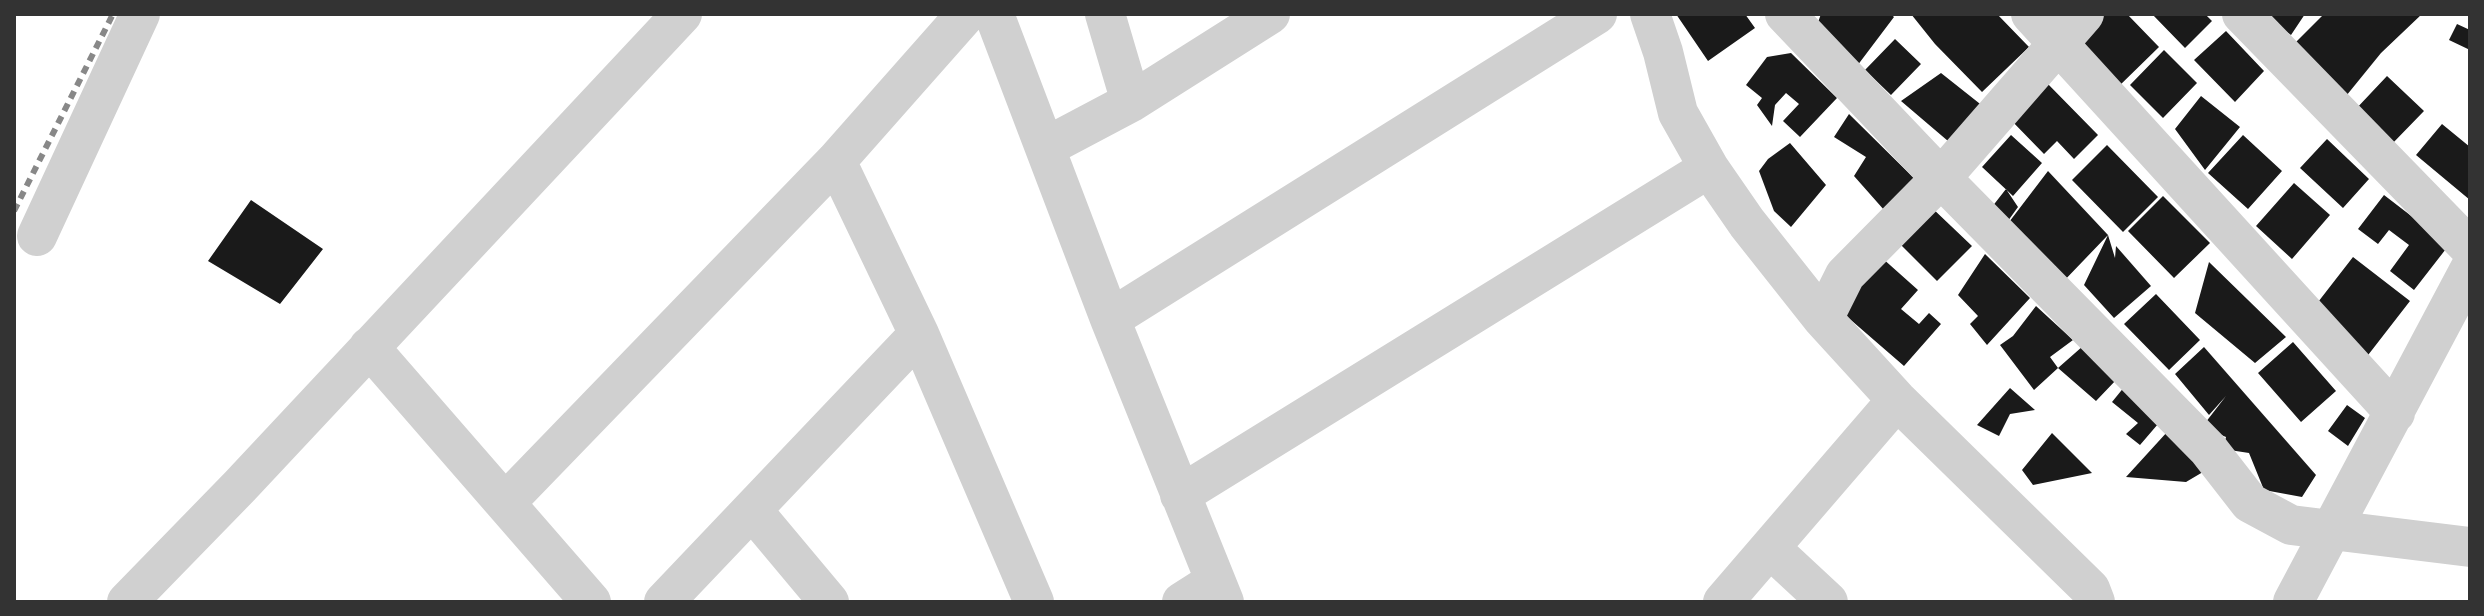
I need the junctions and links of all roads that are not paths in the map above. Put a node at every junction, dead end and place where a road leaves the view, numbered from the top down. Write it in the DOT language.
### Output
graph roads {
  1 [pos="140,14"];
  2 [pos="682,14"];
  3 [pos="966,14"];
  4 [pos="994,14"];
  5 [pos="1105,14"];
  6 [pos="1270,14"];
  7 [pos="1597,14"];
  8 [pos="1650,14"];
  9 [pos="1785,14"];
  10 [pos="2031,14"];
  11 [pos="2084,14"];
  12 [pos="2242,14"];
  13 [pos="2057,45"];
  14 [pos="1131,102"];
  15 [pos="1046,147"];
  16 [pos="836,161"];
  17 [pos="1709,168"];
  18 [pos="1941,178"];
  19 [pos="37,236"];
  20 [pos="2470,248"];
  21 [pos="2470,269"];
  22 [pos="1110,319"];
  23 [pos="1823,319"];
  24 [pos="919,334"];
  25 [pos="369,347"];
  26 [pos="1897,400"];
  27 [pos="2395,413"];
  28 [pos="1180,495"];
  29 [pos="506,502"];
  30 [pos="752,510"];
  31 [pos="2332,532"];
  32 [pos="2470,547"];
  33 [pos="1771,549"];
  34 [pos="1207,595"];
  35 [pos="127,602"];
  36 [pos="591,602"];
  37 [pos="664,602"];
  38 [pos="829,602"];
  39 [pos="1034,602"];
  40 [pos="1723,602"];
  41 [pos="1828,602"];
  42 [pos="2095,602"];
  43 [pos="2293,602"];
  1 -- 19 [label="street"];
  2 -- 25 [label="street"];
  3 -- 16 [label="street"];
  4 -- 15 [label="street"];
  5 -- 14 [label="street"];
  6 -- 14 [label="street"];
  7 -- 22 [label="street"];
  8 -- 17 [label="street"];
  9 -- 18 [label="street"];
  10 -- 13 [label="street"];
  11 -- 13 [label="street"];
  12 -- 20 [label="street"];
  13 -- 18 [label="street"];
  13 -- 27 [label="street"];
  14 -- 15 [label="street"];
  15 -- 22 [label="street"];
  16 -- 24 [label="street"];
  16 -- 29 [label="street"];
  17 -- 23 [label="street"];
  17 -- 28 [label="street"];
  18 -- 23 [label="street"];
  18 -- 31 [label="street"];
  21 -- 27 [label="street"];
  22 -- 28 [label="street"];
  23 -- 26 [label="street"];
  24 -- 30 [label="street"];
  24 -- 39 [label="street"];
  25 -- 29 [label="street"];
  25 -- 35 [label="street"];
  26 -- 33 [label="street"];
  26 -- 42 [label="street"];
  27 -- 31 [label="street"];
  28 -- 34 [label="street"];
  29 -- 36 [label="street"];
  30 -- 37 [label="street"];
  30 -- 38 [label="street"];
  31 -- 32 [label="street"];
  31 -- 43 [label="street"];
  33 -- 40 [label="street"];
  33 -- 41 [label="street"];
}
